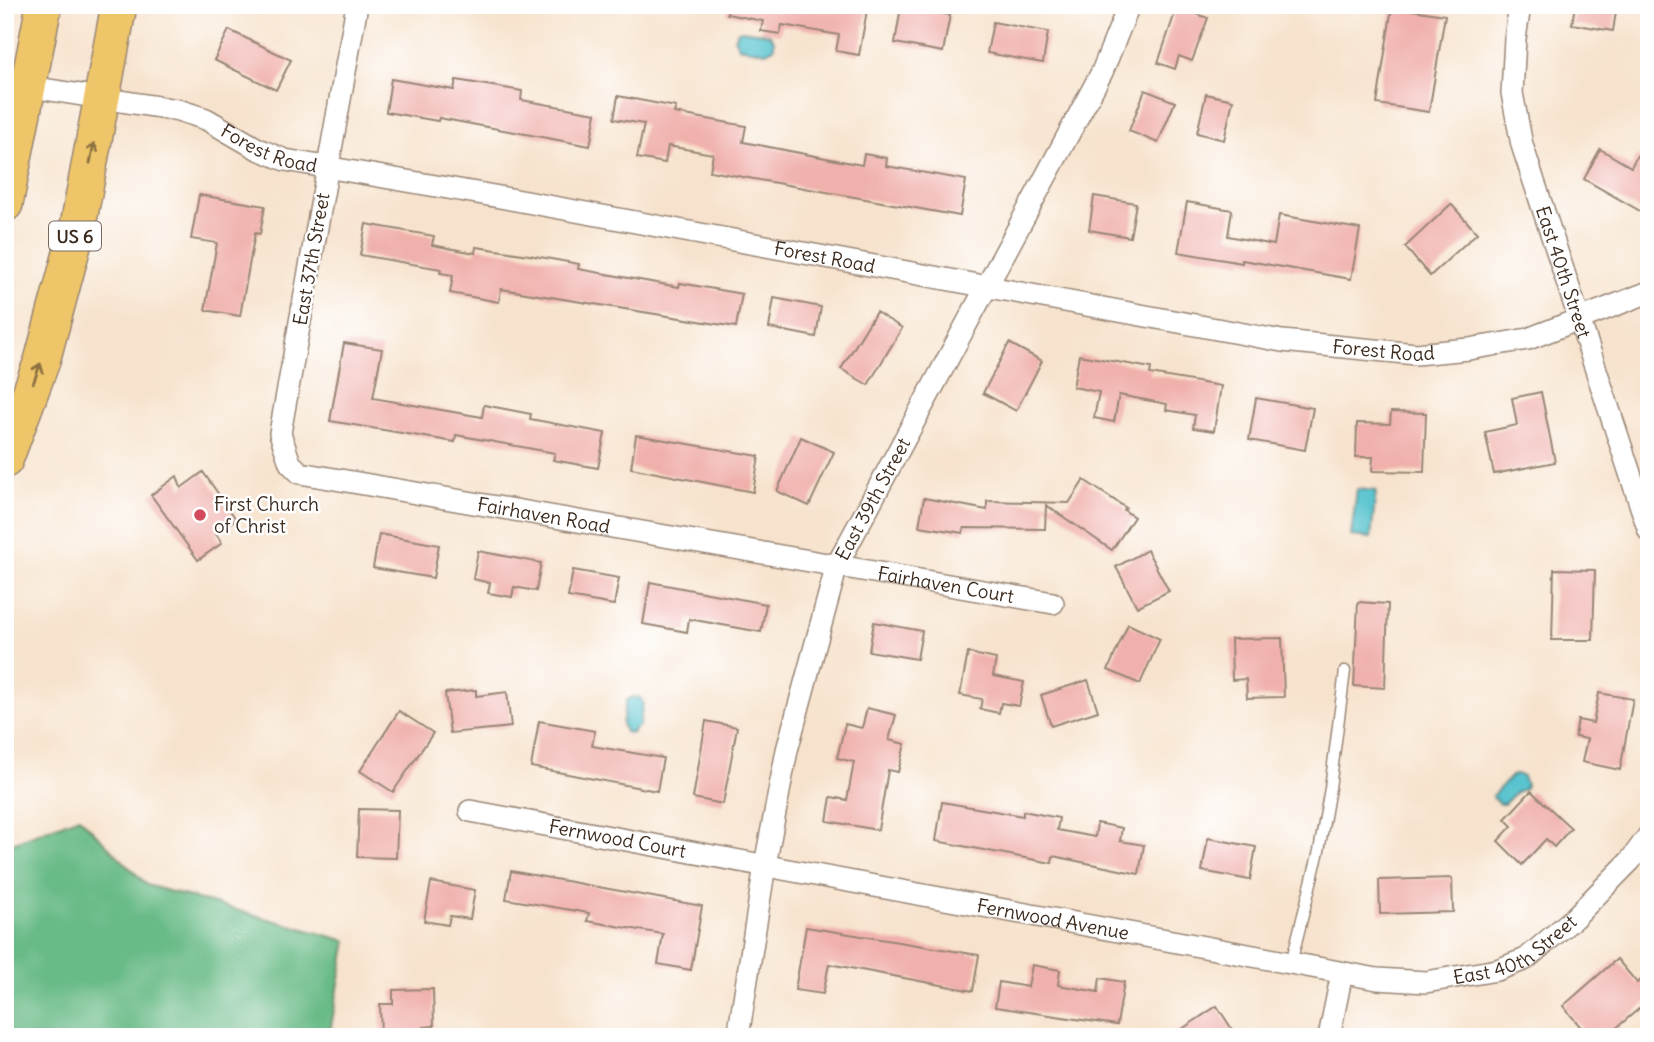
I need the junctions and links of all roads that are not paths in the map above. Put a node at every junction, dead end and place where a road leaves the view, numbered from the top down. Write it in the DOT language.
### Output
graph roads {
  1 [pos="44,5"];
  2 [pos="119,5"];
  3 [pos="357,5"];
  4 [pos="1129,5"];
  5 [pos="1520,5"];
  6 [pos="17,86"];
  7 [pos="103,98"];
  8 [pos="328,167"];
  9 [pos="5,204"];
  10 [pos="986,288"];
  11 [pos="1649,292"];
  12 [pos="1578,320"];
  13 [pos="280,430"];
  14 [pos="5,460"];
  15 [pos="1649,531"];
  16 [pos="837,565"];
  17 [pos="1053,603"];
  18 [pos="1345,671"];
  19 [pos="470,811"];
  20 [pos="1649,835"];
  21 [pos="765,865"];
  22 [pos="1291,963"];
  23 [pos="1342,972"];
  24 [pos="738,1037"];
  25 [pos="1329,1037"];
  1 -- 6 [label="main road"];
  2 -- 7 [label="main road, US 6"];
  3 -- 8 [label="street, East 37th Street"];
  4 -- 10 [label="street, East 39th Street"];
  5 -- 12 [label="street, East 40th Street"];
  6 -- 7 [label="street, Forest Road"];
  6 -- 9 [label="main road"];
  7 -- 8 [label="street, Forest Road"];
  14 -- 7 [label="main road, US 6, one-way"];
  8 -- 10 [label="street, Forest Road"];
  8 -- 13 [label="street, East 37th Street"];
  10 -- 12 [label="street, Forest Road"];
  10 -- 16 [label="street, East 39th Street"];
  11 -- 12 [label="street, Forest Road"];
  12 -- 15 [label="street, East 40th Street"];
  13 -- 16 [label="street, Fairhaven Road"];
  16 -- 17 [label="street, Fairhaven Court"];
  16 -- 21 [label="street, East 39th Street"];
  18 -- 22 [label="lane"];
  19 -- 21 [label="street, Fernwood Court"];
  20 -- 23 [label="street, East 40th Street"];
  21 -- 22 [label="street, Fernwood Avenue"];
  21 -- 24 [label="street, East 39th Street"];
  22 -- 23 [label="street, Fernwood Avenue"];
  23 -- 25 [label="street"];
}
